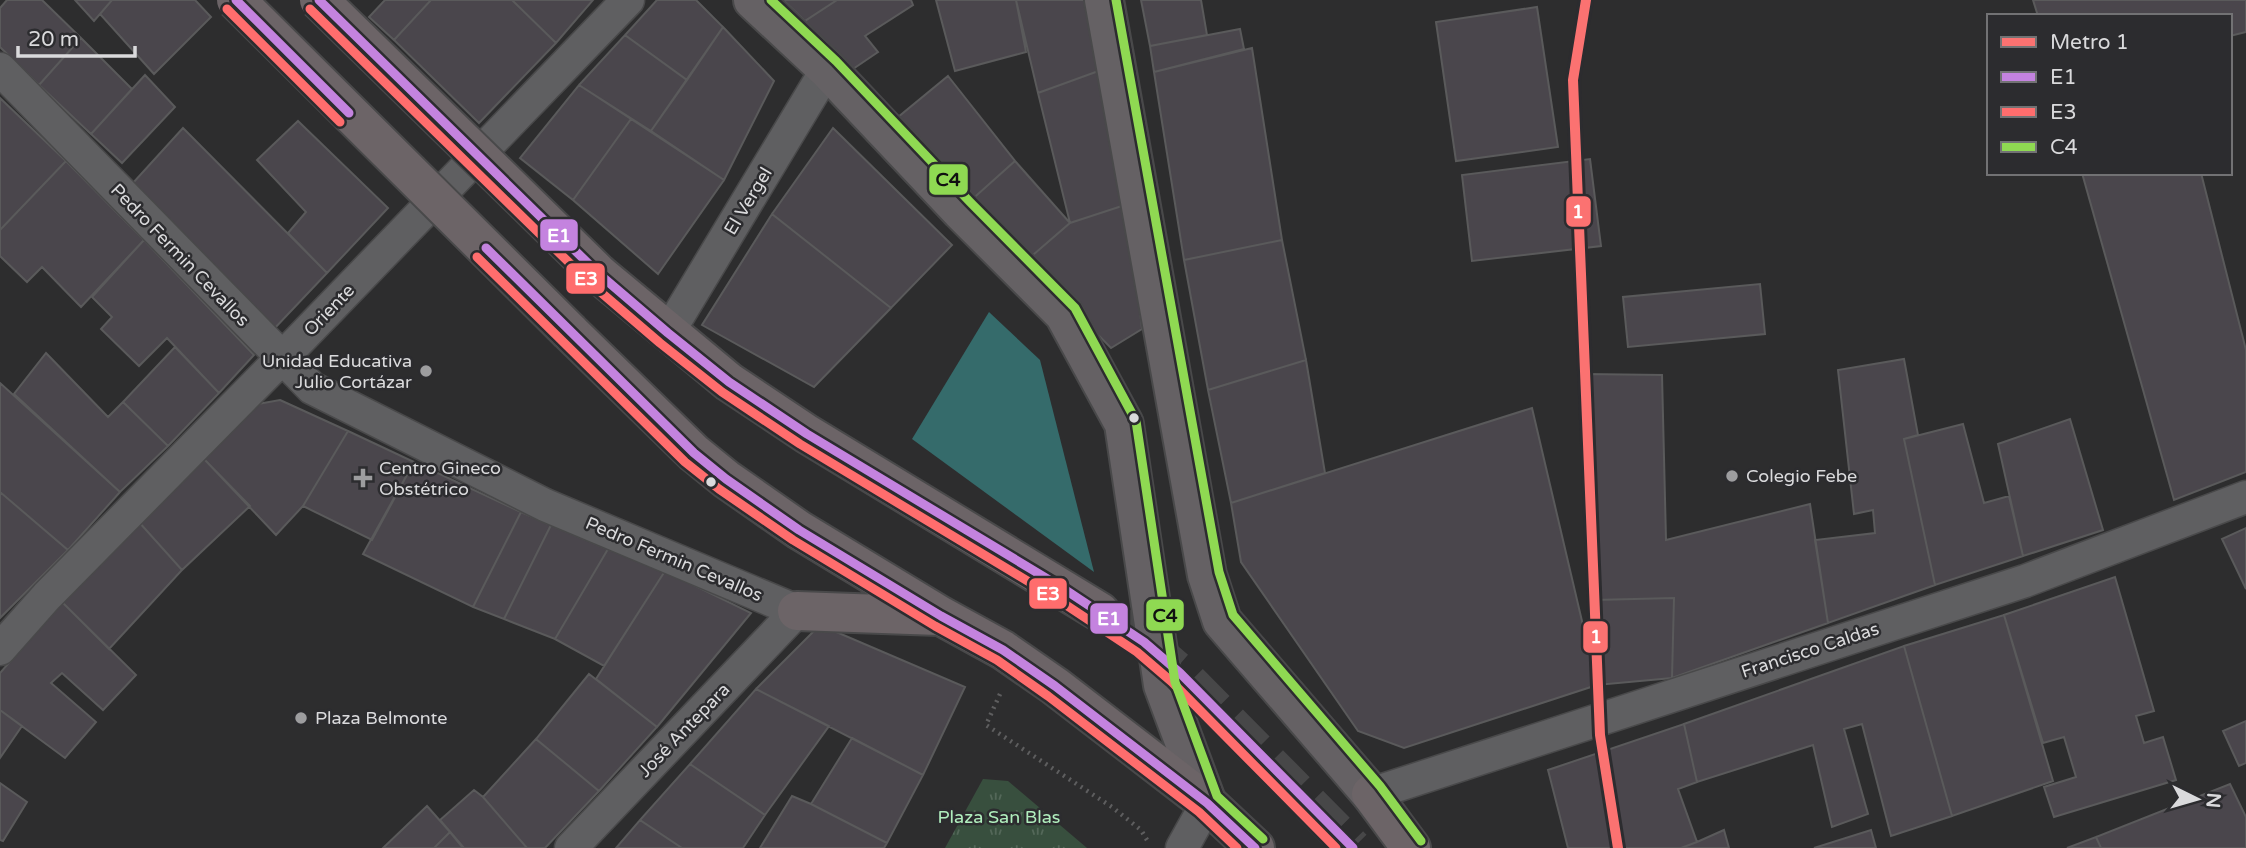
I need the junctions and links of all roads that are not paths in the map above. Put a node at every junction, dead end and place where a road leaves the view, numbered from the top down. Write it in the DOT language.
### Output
graph roads {
  1 [pos="236,0"];
  2 [pos="319,0"];
  3 [pos="628,0"];
  4 [pos="753,0"];
  5 [pos="1104,0"];
  6 [pos="0,69"];
  7 [pos="827,69"];
  8 [pos="668,333"];
  9 [pos="281,359"];
  10 [pos="2246,497"];
  11 [pos="797,611"];
  12 [pos="1100,612"];
  13 [pos="941,616"];
  14 [pos="0,649"];
  15 [pos="1371,794"];
  16 [pos="1207,803"];
  17 [pos="571,848"];
  18 [pos="1182,848"];
  19 [pos="1255,848"];
  20 [pos="1411,848"];
  1 -- 13 [label="main road, bridge"];
  2 -- 8 [label="main road, bridge"];
  3 -- 9 [label="street, Oriente"];
  4 -- 7 [label="street"];
  5 -- 15 [label="street"];
  6 -- 9 [label="street, Pedro Fermin Cevallos"];
  7 -- 8 [label="street, El Vergel"];
  7 -- 16 [label="street"];
  8 -- 12 [label="main road"];
  9 -- 11 [label="street, Pedro Fermin Cevallos"];
  9 -- 14 [label="street, Oriente"];
  10 -- 15 [label="street, Francisco Caldas"];
  11 -- 13 [label="main road"];
  11 -- 17 [label="street, José Antepara"];
  13 -- 16 [label="main road"];
  15 -- 20 [label="main road"];
  16 -- 18 [label="street"];
  16 -- 19 [label="main road"];
}
